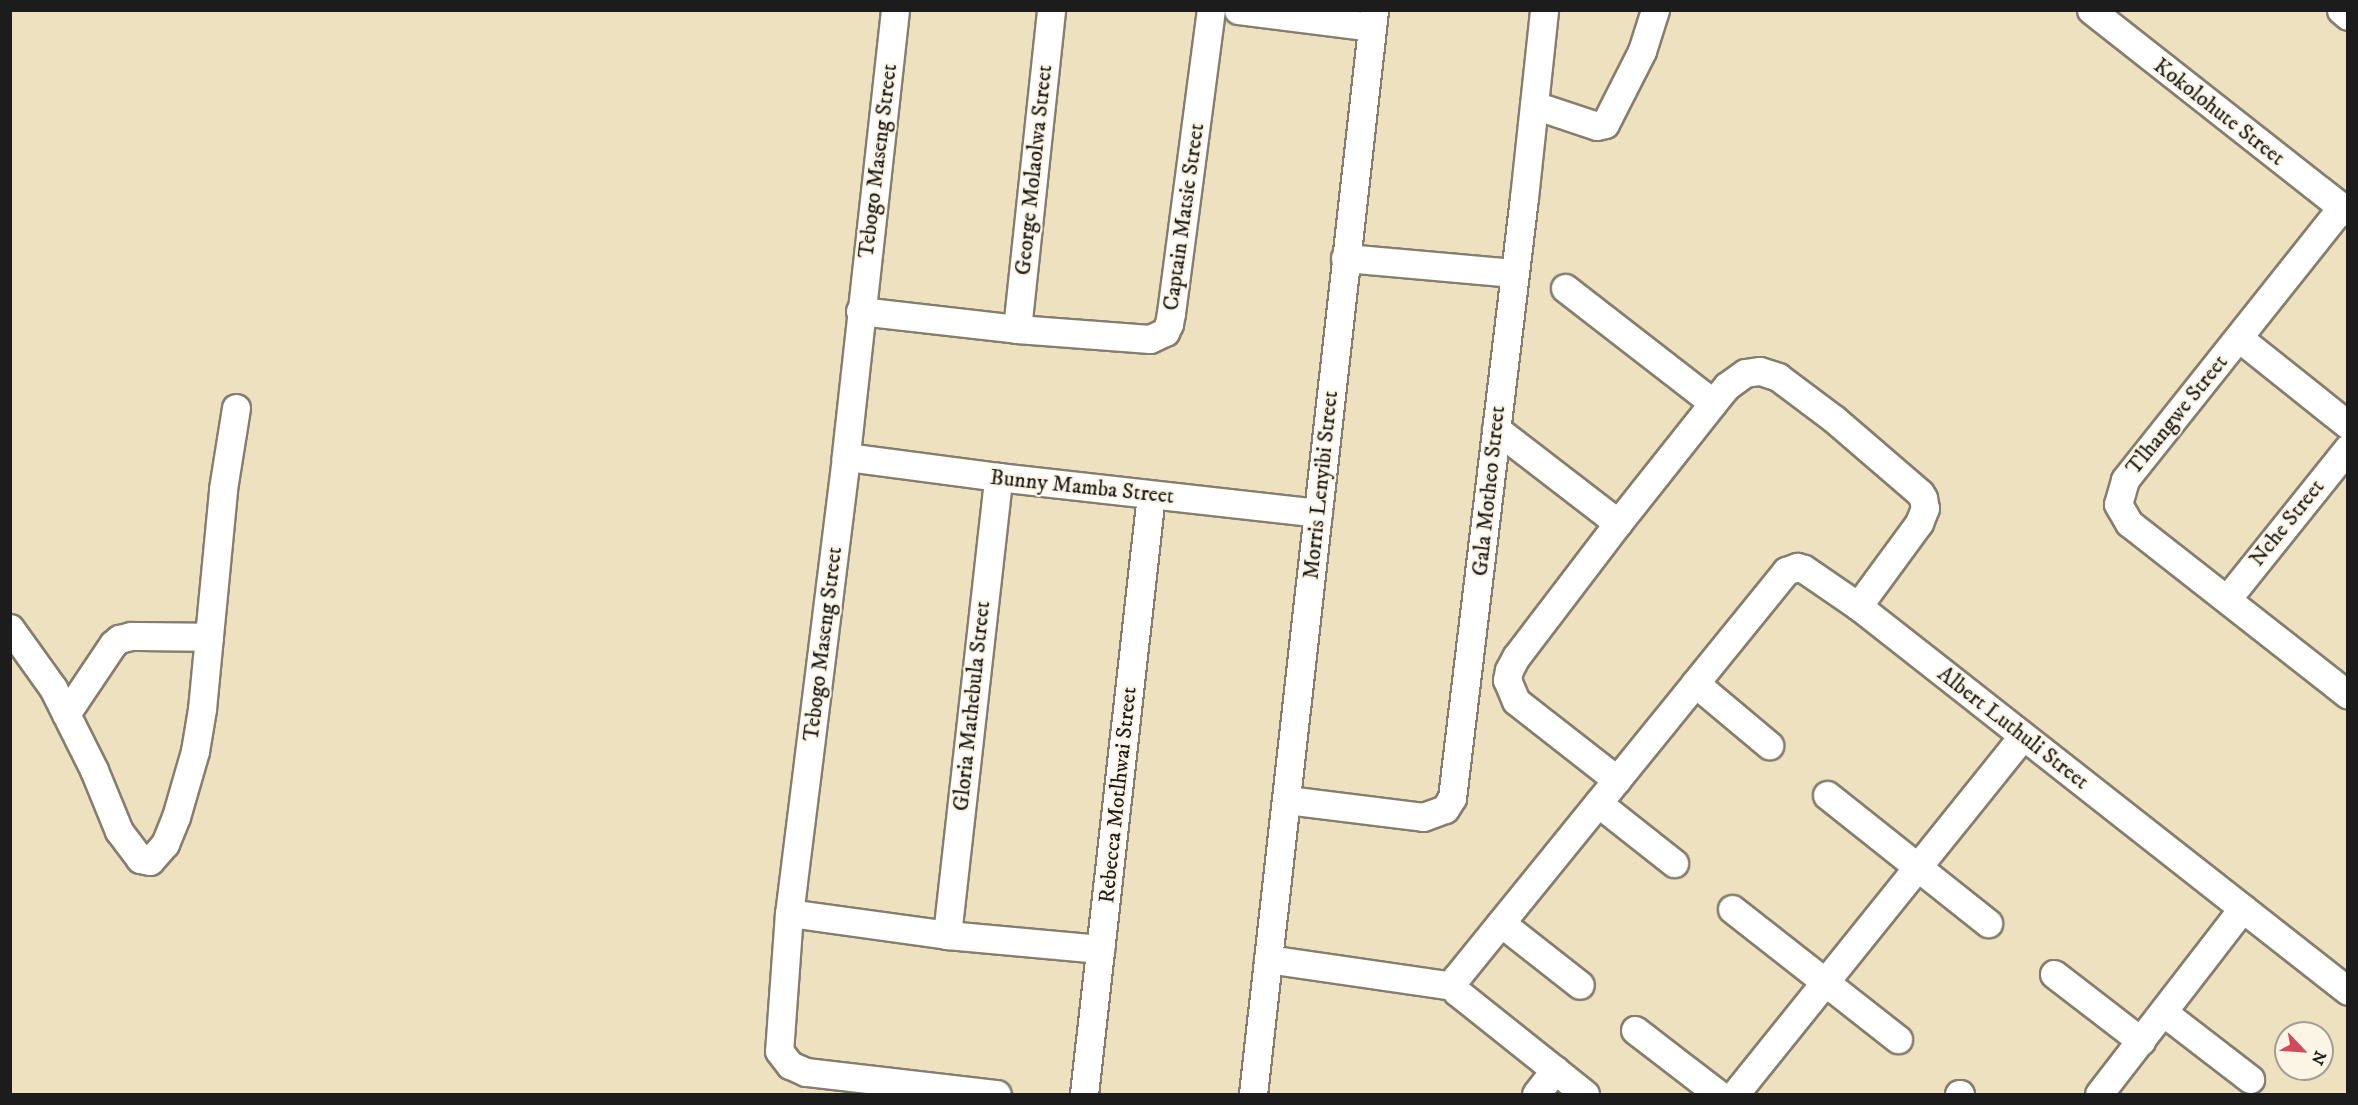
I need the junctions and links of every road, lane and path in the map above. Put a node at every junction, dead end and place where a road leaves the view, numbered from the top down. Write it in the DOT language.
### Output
graph roads {
  1 [pos="895,10"];
  2 [pos="1051,10"];
  3 [pos="1211,10"];
  4 [pos="1238,10"];
  5 [pos="1544,10"];
  6 [pos="1654,10"];
  7 [pos="2091,10"];
  8 [pos="2342,10"];
  9 [pos="2348,16"];
  10 [pos="1373,19"];
  11 [pos="1534,105"];
  12 [pos="2344,210"];
  13 [pos="1345,258"];
  14 [pos="1514,273"];
  15 [pos="1565,288"];
  16 [pos="860,310"];
  17 [pos="1017,328"];
  18 [pos="2239,338"];
  19 [pos="1713,403"];
  20 [pos="236,408"];
  21 [pos="2348,425"];
  22 [pos="1496,429"];
  23 [pos="2348,448"];
  24 [pos="846,457"];
  25 [pos="998,477"];
  26 [pos="1151,495"];
  27 [pos="1318,513"];
  28 [pos="1618,523"];
  29 [pos="2227,599"];
  30 [pos="1858,606"];
  31 [pos="10,627"];
  32 [pos="209,637"];
  33 [pos="1695,683"];
  34 [pos="2346,692"];
  35 [pos="66,714"];
  36 [pos="2023,736"];
  37 [pos="1769,745"];
  38 [pos="1617,780"];
  39 [pos="1827,795"];
  40 [pos="1287,800"];
  41 [pos="1598,803"];
  42 [pos="1674,863"];
  43 [pos="1917,868"];
  44 [pos="2243,908"];
  45 [pos="1732,909"];
  46 [pos="789,913"];
  47 [pos="1501,923"];
  48 [pos="1988,923"];
  49 [pos="947,934"];
  50 [pos="1100,949"];
  51 [pos="1268,959"];
  52 [pos="2054,974"];
  53 [pos="1825,982"];
  54 [pos="1580,985"];
  55 [pos="1454,986"];
  56 [pos="2348,991"];
  57 [pos="2163,1012"];
  58 [pos="1635,1030"];
  59 [pos="1898,1039"];
  60 [pos="2141,1041"];
  61 [pos="1555,1070"];
  62 [pos="2250,1079"];
  63 [pos="1253,1094"];
  64 [pos="2101,1094"];
  65 [pos="997,1095"];
  66 [pos="1084,1095"];
  67 [pos="1536,1095"];
  68 [pos="1585,1095"];
  69 [pos="1718,1095"];
  70 [pos="1735,1095"];
  1 -- 16 [label="street, Tebogo Maseng Street"];
  2 -- 17 [label="street, George Molaolwa Street"];
  3 -- 17 [label="street, Captain Matsie Street"];
  4 -- 10 [label="street"];
  5 -- 11 [label="street, Gala Motheo Street"];
  6 -- 11 [label="street"];
  7 -- 12 [label="street, Kokolohute Street"];
  8 -- 9 [label="street"];
  10 -- 13 [label="street, Morris Lenyibi Street"];
  11 -- 14 [label="street, Gala Motheo Street"];
  12 -- 18 [label="street, Tlhangwe Street"];
  13 -- 14 [label="street"];
  13 -- 27 [label="street, Morris Lenyibi Street"];
  14 -- 22 [label="street, Gala Motheo Street"];
  15 -- 19 [label="street"];
  16 -- 17 [label="street, Captain Matsie Street"];
  16 -- 24 [label="street, Tebogo Maseng Street"];
  18 -- 21 [label="street"];
  18 -- 29 [label="street, Tlhangwe Street"];
  19 -- 28 [label="street"];
  19 -- 30 [label="street"];
  20 -- 32 [label="street"];
  22 -- 28 [label="street"];
  22 -- 40 [label="street, Gala Motheo Street"];
  23 -- 29 [label="street, Nche Street"];
  24 -- 25 [label="street, Bunny Mamba Street"];
  24 -- 46 [label="street, Tebogo Maseng Street"];
  25 -- 26 [label="street, Bunny Mamba Street"];
  25 -- 49 [label="street, Gloria Mathebula Street"];
  26 -- 27 [label="street, Bunny Mamba Street"];
  26 -- 50 [label="street, Rebecca Motlhwai Street"];
  27 -- 40 [label="street, Morris Lenyibi Street"];
  28 -- 38 [label="street"];
  29 -- 34 [label="street, Tlhangwe Street"];
  30 -- 33 [label="street, Albert Luthuli Street"];
  30 -- 36 [label="street, Albert Luthuli Street"];
  31 -- 35 [label="street"];
  32 -- 35 [label="street"];
  32 -- 35 [label="street"];
  33 -- 37 [label="street"];
  33 -- 38 [label="street, Albert Luthuli Street"];
  36 -- 43 [label="street"];
  36 -- 44 [label="street, Albert Luthuli Street"];
  38 -- 41 [label="street, Albert Luthuli Street"];
  39 -- 43 [label="street"];
  40 -- 51 [label="street, Morris Lenyibi Street"];
  41 -- 42 [label="street"];
  41 -- 47 [label="street, Albert Luthuli Street"];
  43 -- 48 [label="street"];
  43 -- 53 [label="street"];
  44 -- 56 [label="street, Albert Luthuli Street"];
  44 -- 57 [label="street"];
  45 -- 53 [label="street"];
  46 -- 49 [label="street"];
  46 -- 65 [label="street, Tebogo Maseng Street"];
  47 -- 54 [label="street"];
  47 -- 55 [label="street, Albert Luthuli Street"];
  49 -- 50 [label="street"];
  50 -- 66 [label="street, Rebecca Motlhwai Street"];
  51 -- 55 [label="street"];
  51 -- 63 [label="street, Morris Lenyibi Street"];
  52 -- 60 [label="street"];
  53 -- 59 [label="street"];
  53 -- 70 [label="street"];
  55 -- 61 [label="street"];
  57 -- 60 [label="street"];
  57 -- 62 [label="street"];
  58 -- 69 [label="street"];
  60 -- 64 [label="street"];
  61 -- 67 [label="street"];
  61 -- 68 [label="street"];
}
